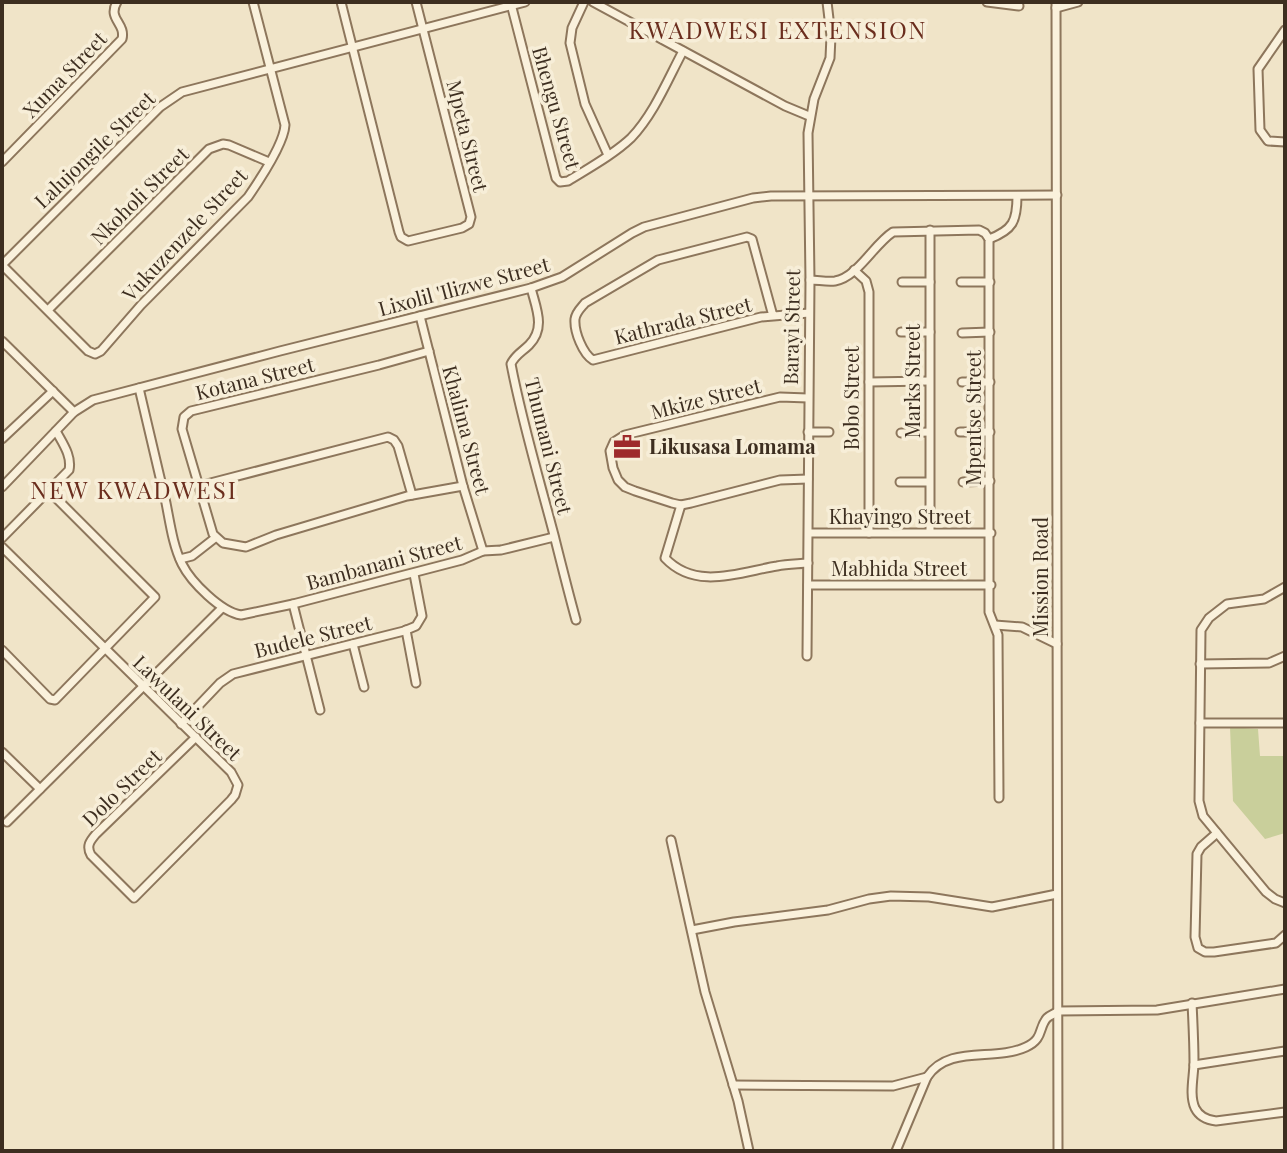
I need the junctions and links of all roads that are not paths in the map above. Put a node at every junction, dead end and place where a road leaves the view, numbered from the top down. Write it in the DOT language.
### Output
graph roads {
  1 [pos="117,2"];
  2 [pos="253,2"];
  3 [pos="341,2"];
  4 [pos="416,2"];
  5 [pos="525,2"];
  6 [pos="584,2"];
  7 [pos="593,2"];
  8 [pos="827,2"];
  9 [pos="987,2"];
  10 [pos="1078,2"];
  11 [pos="511,4"];
  12 [pos="1056,5"];
  13 [pos="1019,6"];
  14 [pos="423,28"];
  15 [pos="1285,30"];
  16 [pos="352,46"];
  17 [pos="683,51"];
  18 [pos="270,67"];
  19 [pos="809,116"];
  20 [pos="1285,142"];
  21 [pos="608,155"];
  22 [pos="2,162"];
  23 [pos="269,162"];
  24 [pos="1057,195"];
  25 [pos="808,196"];
  26 [pos="1017,196"];
  27 [pos="930,230"];
  28 [pos="989,239"];
  29 [pos="2,265"];
  30 [pos="854,270"];
  31 [pos="810,280"];
  32 [pos="902,282"];
  33 [pos="930,282"];
  34 [pos="961,282"];
  35 [pos="990,282"];
  36 [pos="531,288"];
  37 [pos="48,310"];
  38 [pos="809,313"];
  39 [pos="420,316"];
  40 [pos="773,316"];
  41 [pos="901,332"];
  42 [pos="930,332"];
  43 [pos="990,332"];
  44 [pos="962,333"];
  45 [pos="2,341"];
  46 [pos="429,351"];
  47 [pos="929,381"];
  48 [pos="869,382"];
  49 [pos="962,382"];
  50 [pos="990,382"];
  51 [pos="139,388"];
  52 [pos="53,391"];
  53 [pos="808,398"];
  54 [pos="74,412"];
  55 [pos="56,431"];
  56 [pos="808,432"];
  57 [pos="829,432"];
  58 [pos="929,432"];
  59 [pos="960,432"];
  60 [pos="990,432"];
  61 [pos="901,433"];
  62 [pos="2,439"];
  63 [pos="808,479"];
  64 [pos="990,481"];
  65 [pos="900,482"];
  66 [pos="929,482"];
  67 [pos="963,482"];
  68 [pos="199,486"];
  69 [pos="463,486"];
  70 [pos="2,487"];
  71 [pos="49,491"];
  72 [pos="412,495"];
  73 [pos="681,505"];
  74 [pos="930,532"];
  75 [pos="809,533"];
  76 [pos="869,533"];
  77 [pos="991,533"];
  78 [pos="554,537"];
  79 [pos="2,538"];
  80 [pos="215,538"];
  81 [pos="2,547"];
  82 [pos="483,551"];
  83 [pos="180,559"];
  84 [pos="808,563"];
  85 [pos="414,574"];
  86 [pos="808,585"];
  87 [pos="991,585"];
  88 [pos="1285,587"];
  89 [pos="293,604"];
  90 [pos="222,608"];
  91 [pos="576,620"];
  92 [pos="995,625"];
  93 [pos="406,630"];
  94 [pos="353,644"];
  95 [pos="1057,644"];
  96 [pos="104,649"];
  97 [pos="2,650"];
  98 [pos="307,656"];
  99 [pos="807,656"];
  100 [pos="1285,656"];
  101 [pos="1200,664"];
  102 [pos="416,683"];
  103 [pos="143,687"];
  104 [pos="364,687"];
  105 [pos="320,710"];
  106 [pos="1200,723"];
  107 [pos="1285,723"];
  108 [pos="181,724"];
  109 [pos="196,737"];
  110 [pos="2,752"];
  111 [pos="40,789"];
  112 [pos="999,798"];
  113 [pos="7,822"];
  114 [pos="1217,833"];
  115 [pos="671,840"];
  116 [pos="1057,894"];
  117 [pos="134,898"];
  118 [pos="1285,903"];
  119 [pos="692,930"];
  120 [pos="1285,935"];
  121 [pos="1285,989"];
  122 [pos="1192,1003"];
  123 [pos="1058,1011"];
  124 [pos="1285,1051"];
  125 [pos="1194,1065"];
  126 [pos="927,1077"];
  127 [pos="733,1085"];
  128 [pos="1285,1112"];
  129 [pos="749,1151"];
  130 [pos="896,1151"];
  131 [pos="1058,1151"];
  1 -- 22 [label="street, Xuma Street"];
  2 -- 18 [label="street, Vukuzenzele Street"];
  3 -- 16 [label="street"];
  4 -- 14 [label="street"];
  5 -- 11 [label="street, Lalujongile Street"];
  6 -- 21 [label="street"];
  7 -- 17 [label="street"];
  8 -- 19 [label="street, Barayi Street"];
  9 -- 13 [label="street"];
  10 -- 12 [label="street"];
  11 -- 14 [label="street, Lalujongile Street"];
  11 -- 21 [label="street, Bhengu Street"];
  12 -- 24 [label="street, Mission Road"];
  14 -- 16 [label="street, Lalujongile Street"];
  14 -- 16 [label="street, Mpeta Street"];
  15 -- 20 [label="street"];
  16 -- 18 [label="street, Lalujongile Street"];
  17 -- 19 [label="street"];
  17 -- 21 [label="street, Bhengu Street"];
  18 -- 23 [label="street, Vukuzenzele Street"];
  18 -- 29 [label="street, Lalujongile Street"];
  19 -- 25 [label="street, Barayi Street"];
  23 -- 37 [label="street, Nkoholi Street"];
  23 -- 37 [label="street, Vukuzenzele Street"];
  24 -- 26 [label="street, Lixolil 'Ilizwe Street"];
  24 -- 95 [label="street, Mission Road"];
  25 -- 26 [label="street, Lixolil 'Ilizwe Street"];
  25 -- 31 [label="street, Barayi Street"];
  25 -- 36 [label="street, Lixolil 'Ilizwe Street"];
  26 -- 28 [label="street"];
  27 -- 28 [label="street"];
  27 -- 30 [label="street"];
  27 -- 33 [label="street, Marks Street"];
  28 -- 35 [label="street, Mpentse Street"];
  29 -- 37 [label="street, Vukuzenzele Street"];
  30 -- 31 [label="street"];
  30 -- 48 [label="street, Bobo Street"];
  31 -- 38 [label="street, Barayi Street"];
  32 -- 33 [label="street"];
  33 -- 42 [label="street, Marks Street"];
  34 -- 35 [label="street"];
  35 -- 43 [label="street, Mpentse Street"];
  36 -- 39 [label="street, Lixolil 'Ilizwe Street"];
  36 -- 78 [label="street, Thumani Street"];
  38 -- 40 [label="street, Kathrada Street"];
  38 -- 53 [label="street, Barayi Street"];
  39 -- 46 [label="street, Khalima Street"];
  39 -- 51 [label="street, Lixolil 'Ilizwe Street"];
  40 -- 40 [label="street, Kathrada Street"];
  41 -- 42 [label="street"];
  42 -- 47 [label="street, Marks Street"];
  43 -- 44 [label="street"];
  43 -- 50 [label="street, Mpentse Street"];
  45 -- 52 [label="street"];
  46 -- 68 [label="street, Kotana Street"];
  46 -- 69 [label="street, Khalima Street"];
  47 -- 48 [label="street"];
  47 -- 58 [label="street, Marks Street"];
  48 -- 76 [label="street, Bobo Street"];
  49 -- 50 [label="street"];
  50 -- 60 [label="street, Mpentse Street"];
  51 -- 54 [label="street, Lixolil 'Ilizwe Street"];
  51 -- 83 [label="street"];
  52 -- 54 [label="street"];
  52 -- 62 [label="street"];
  53 -- 56 [label="street, Barayi Street"];
  53 -- 73 [label="street, Mkize Street"];
  54 -- 55 [label="street, Lixolil 'Ilizwe Street"];
  55 -- 70 [label="street, Lixolil 'Ilizwe Street"];
  55 -- 71 [label="street"];
  56 -- 57 [label="street"];
  56 -- 63 [label="street, Barayi Street"];
  58 -- 61 [label="street"];
  58 -- 66 [label="street, Marks Street"];
  59 -- 60 [label="street"];
  60 -- 64 [label="street, Mpentse Street"];
  63 -- 73 [label="street"];
  63 -- 75 [label="street, Barayi Street"];
  64 -- 67 [label="street"];
  64 -- 77 [label="street, Mpentse Street"];
  65 -- 66 [label="street"];
  66 -- 74 [label="street, Marks Street"];
  68 -- 72 [label="street"];
  68 -- 80 [label="street, Kotana Street"];
  69 -- 72 [label="street"];
  69 -- 82 [label="street, Khalima Street"];
  71 -- 79 [label="street"];
  71 -- 96 [label="street"];
  72 -- 80 [label="street"];
  73 -- 84 [label="street"];
  74 -- 76 [label="street, Khayingo Street"];
  74 -- 77 [label="street, Khayingo Street"];
  75 -- 76 [label="street, Khayingo Street"];
  75 -- 84 [label="street, Barayi Street"];
  77 -- 87 [label="street, Mpentse Street"];
  78 -- 82 [label="street, Bambanani Street"];
  78 -- 91 [label="street, Thumani Street"];
  80 -- 83 [label="street"];
  81 -- 96 [label="street, Lawulani Street"];
  82 -- 85 [label="street, Bambanani Street"];
  83 -- 90 [label="street"];
  84 -- 86 [label="street, Barayi Street"];
  85 -- 89 [label="street, Bambanani Street"];
  85 -- 93 [label="street"];
  86 -- 87 [label="street, Mabhida Street"];
  86 -- 99 [label="street, Barayi Street"];
  87 -- 92 [label="street, Mpentse Street"];
  88 -- 101 [label="street"];
  89 -- 90 [label="street, Bambanani Street"];
  89 -- 98 [label="street"];
  90 -- 103 [label="street"];
  92 -- 95 [label="street"];
  92 -- 112 [label="street, Mpentse Street"];
  93 -- 94 [label="street, Budele Street"];
  93 -- 102 [label="street"];
  94 -- 98 [label="street, Budele Street"];
  94 -- 104 [label="street"];
  95 -- 116 [label="street, Mission Road"];
  96 -- 97 [label="street"];
  96 -- 103 [label="street, Lawulani Street"];
  98 -- 105 [label="street"];
  98 -- 108 [label="street, Budele Street"];
  100 -- 101 [label="street"];
  101 -- 106 [label="street"];
  103 -- 108 [label="street, Lawulani Street"];
  103 -- 111 [label="street"];
  106 -- 107 [label="street"];
  106 -- 114 [label="street"];
  108 -- 109 [label="street, Lawulani Street"];
  109 -- 117 [label="street, Lawulani Street"];
  109 -- 117 [label="street, Dolo Street"];
  110 -- 111 [label="street"];
  111 -- 113 [label="street"];
  114 -- 118 [label="street"];
  114 -- 120 [label="street"];
  115 -- 119 [label="street"];
  116 -- 119 [label="street"];
  116 -- 123 [label="street, Mission Road"];
  119 -- 127 [label="street"];
  121 -- 122 [label="street"];
  122 -- 123 [label="street"];
  122 -- 125 [label="street"];
  123 -- 126 [label="street"];
  123 -- 131 [label="street, Mission Road"];
  124 -- 125 [label="street"];
  125 -- 128 [label="street"];
  126 -- 127 [label="street"];
  126 -- 130 [label="street"];
  127 -- 129 [label="street"];
}
